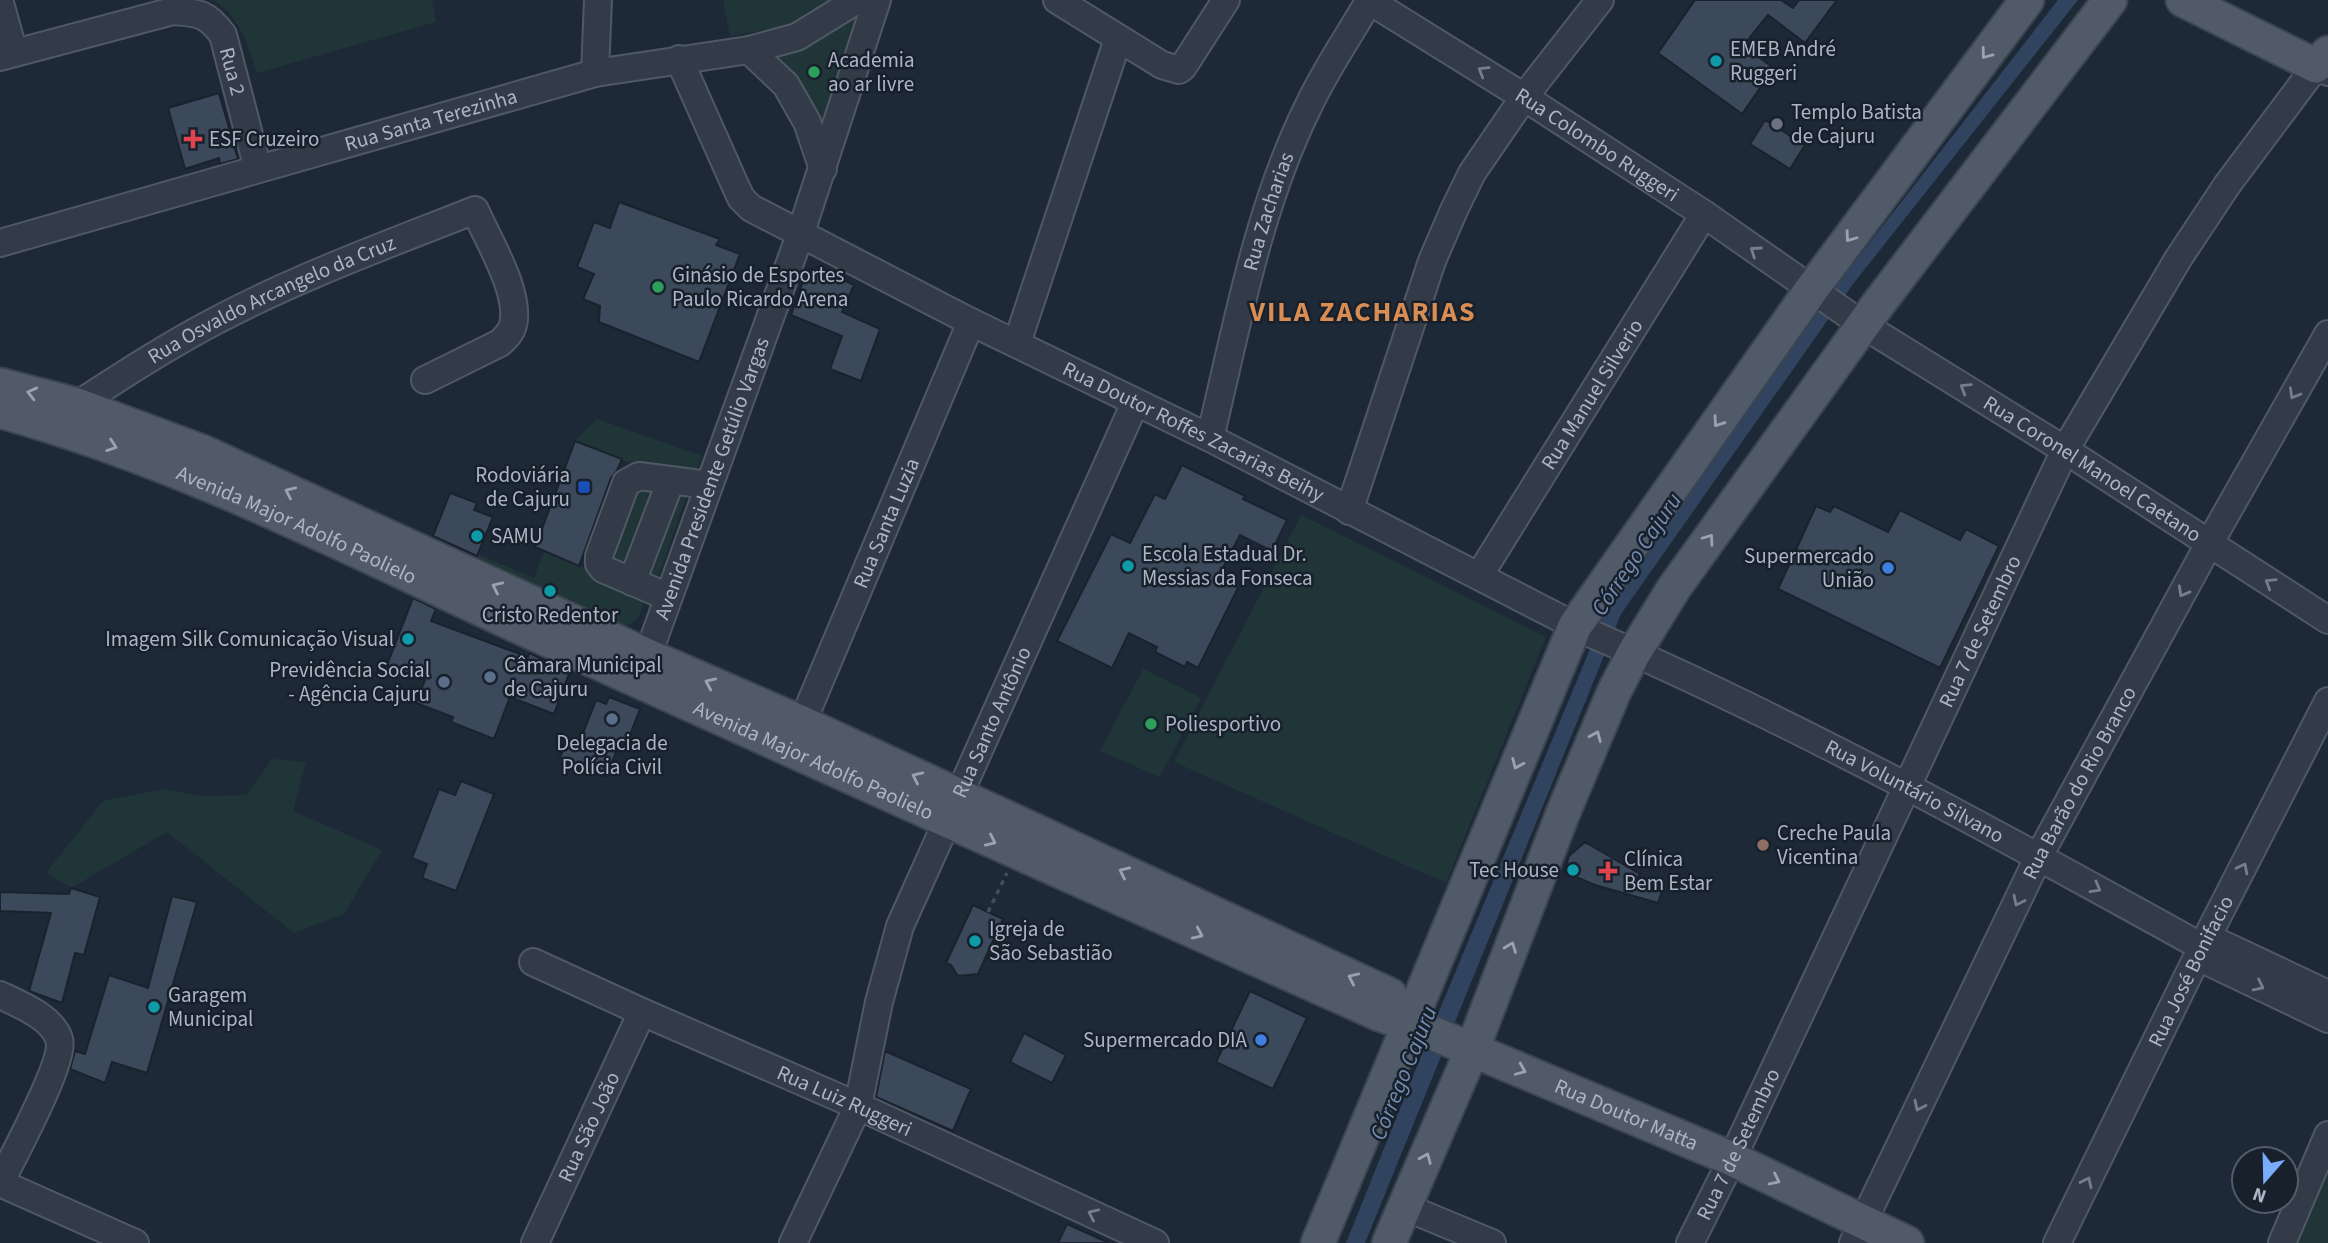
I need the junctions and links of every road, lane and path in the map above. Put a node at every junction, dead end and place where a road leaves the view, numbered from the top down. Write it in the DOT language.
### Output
graph roads {
  1 [pos="598,0"];
  2 [pos="857,0"];
  3 [pos="877,0"];
  4 [pos="1057,0"];
  5 [pos="1226,0"];
  6 [pos="1600,0"];
  7 [pos="2027,0"];
  8 [pos="2110,0"];
  9 [pos="2183,0"];
  10 [pos="0,3"];
  11 [pos="1382,3"];
  12 [pos="1118,39"];
  13 [pos="749,50"];
  14 [pos="7,55"];
  15 [pos="679,60"];
  16 [pos="2324,64"];
  17 [pos="595,73"];
  18 [pos="1524,97"];
  19 [pos="258,169"];
  20 [pos="823,169"];
  21 [pos="1703,214"];
  22 [pos="800,235"];
  23 [pos="0,243"];
  24 [pos="1817,294"];
  25 [pos="971,322"];
  26 [pos="1859,322"];
  27 [pos="2328,334"];
  28 [pos="1017,343"];
  29 [pos="425,380"];
  30 [pos="0,385"];
  31 [pos="1135,403"];
  32 [pos="77,405"];
  33 [pos="0,411"];
  34 [pos="1210,438"];
  35 [pos="2065,450"];
  36 [pos="671,480"];
  37 [pos="709,485"];
  38 [pos="1349,511"];
  39 [pos="2209,544"];
  40 [pos="1479,576"];
  41 [pos="632,582"];
  42 [pos="668,597"];
  43 [pos="2328,620"];
  44 [pos="1580,629"];
  45 [pos="1628,650"];
  46 [pos="644,668"];
  47 [pos="2328,701"];
  48 [pos="802,723"];
  49 [pos="1907,786"];
  50 [pos="951,808"];
  51 [pos="1016,853"];
  52 [pos="2039,856"];
  53 [pos="988,912"];
  54 [pos="2202,947"];
  55 [pos="533,962"];
  56 [pos="2328,994"];
  57 [pos="0,995"];
  58 [pos="642,1012"];
  59 [pos="2328,1019"];
  60 [pos="1436,1031"];
  61 [pos="858,1106"];
  62 [pos="2328,1135"];
  63 [pos="1732,1159"];
  64 [pos="0,1183"];
  65 [pos="1405,1207"];
  66 [pos="82,1232"];
  67 [pos="1858,1233"];
  68 [pos="135,1243"];
  69 [pos="535,1243"];
  70 [pos="793,1243"];
  71 [pos="1155,1243"];
  72 [pos="1318,1243"];
  73 [pos="1390,1243"];
  74 [pos="1492,1243"];
  75 [pos="1690,1243"];
  76 [pos="1908,1243"];
  77 [pos="2057,1243"];
  78 [pos="2281,1243"];
  1 -- 17 [label="street"];
  2 -- 13 [label="street, Rua Santa Terezinha"];
  3 -- 20 [label="street, Avenida Presidente Getúlio Vargas"];
  4 -- 12 [label="street"];
  5 -- 12 [label="street"];
  6 -- 18 [label="street"];
  7 -- 24 [label="main road, one-way"];
  8 -- 26 [label="main road"];
  9 -- 16 [label="main road"];
  10 -- 14 [label="street"];
  18 -- 11 [label="street, Rua Colombo Ruggeri, one-way"];
  11 -- 34 [label="street, Rua Zacharias"];
  12 -- 28 [label="street"];
  13 -- 15 [label="street, Rua Santa Terezinha"];
  13 -- 20 [label="street"];
  14 -- 19 [label="street, Rua 2"];
  15 -- 17 [label="street, Rua Santa Terezinha"];
  15 -- 22 [label="street, Rua Doutor Roffes Zacarias Beihy"];
  16 -- 35 [label="street, Rua 7 de Setembro"];
  17 -- 19 [label="street, Rua Santa Terezinha"];
  18 -- 21 [label="street, Rua Colombo Ruggeri"];
  18 -- 38 [label="street"];
  19 -- 23 [label="street, Rua Santa Terezinha"];
  20 -- 22 [label="street, Avenida Presidente Getúlio Vargas"];
  24 -- 21 [label="street, Rua Colombo Ruggeri, one-way"];
  21 -- 40 [label="street, Rua Manuel Silverio"];
  22 -- 25 [label="street, Rua Doutor Roffes Zacarias Beihy"];
  22 -- 37 [label="street, Avenida Presidente Getúlio Vargas"];
  24 -- 26 [label="street, Rua Coronel Manoel Caetano"];
  24 -- 44 [label="main road, one-way"];
  25 -- 28 [label="street, Rua Doutor Roffes Zacarias Beihy"];
  25 -- 48 [label="street, Rua Santa Luzia"];
  35 -- 26 [label="street, Rua Coronel Manoel Caetano, one-way"];
  45 -- 26 [label="main road, one-way"];
  27 -- 39 [label="street, Rua Barão do Rio Branco, one-way"];
  28 -- 31 [label="street, Rua Doutor Roffes Zacarias Beihy"];
  29 -- 32 [label="street, Rua Osvaldo Arcangelo da Cruz"];
  32 -- 30 [label="main road, Avenida Major Adolfo Paolielo, one-way"];
  31 -- 34 [label="street, Rua Doutor Roffes Zacarias Beihy"];
  31 -- 50 [label="street, Rua Santo Antônio"];
  46 -- 32 [label="main road, Avenida Major Adolfo Paolielo, one-way"];
  33 -- 46 [label="main road, Avenida Major Adolfo Paolielo, one-way"];
  34 -- 38 [label="street, Rua Doutor Roffes Zacarias Beihy"];
  35 -- 39 [label="street, Rua Coronel Manoel Caetano"];
  35 -- 49 [label="street, Rua 7 de Setembro"];
  36 -- 37 [label="street"];
  36 -- 41 [label="street"];
  36 -- 41 [label="street"];
  37 -- 42 [label="street, Avenida Presidente Getúlio Vargas"];
  38 -- 40 [label="street, Rua Doutor Roffes Zacarias Beihy"];
  43 -- 39 [label="street, Rua Coronel Manoel Caetano, one-way"];
  39 -- 52 [label="street, Rua Barão do Rio Branco, one-way"];
  40 -- 44 [label="street, Rua Doutor Roffes Zacarias Beihy"];
  41 -- 42 [label="street"];
  42 -- 46 [label="street, Avenida Presidente Getúlio Vargas"];
  44 -- 45 [label="street, Rua Voluntário Silvano"];
  44 -- 60 [label="main road, one-way"];
  45 -- 49 [label="street, Rua Voluntário Silvano"];
  60 -- 45 [label="main road, one-way"];
  48 -- 46 [label="main road, Avenida Major Adolfo Paolielo, one-way"];
  46 -- 50 [label="main road, Avenida Major Adolfo Paolielo"];
  54 -- 47 [label="street, Rua José Bonifacio, one-way"];
  50 -- 48 [label="main road, Avenida Major Adolfo Paolielo, one-way"];
  49 -- 52 [label="street, Rua Voluntário Silvano"];
  49 -- 63 [label="street, Rua 7 de Setembro"];
  50 -- 51 [label="main road, Avenida Major Adolfo Paolielo, one-way"];
  60 -- 50 [label="main road, Avenida Major Adolfo Paolielo, one-way"];
  50 -- 61 [label="street, Rua Santo Antônio"];
  51 -- 53 [label="path"];
  51 -- 60 [label="main road, Avenida Major Adolfo Paolielo, one-way"];
  52 -- 54 [label="street, Rua Voluntário Silvano, one-way"];
  52 -- 67 [label="street, Rua Barão do Rio Branco, one-way"];
  54 -- 56 [label="street, Rua Voluntário Silvano"];
  54 -- 59 [label="street, Rua Voluntário Silvano, one-way"];
  77 -- 54 [label="street, Rua José Bonifacio, one-way"];
  55 -- 58 [label="street, Rua Luiz Ruggeri"];
  57 -- 64 [label="street"];
  58 -- 61 [label="street, Rua Luiz Ruggeri"];
  58 -- 69 [label="street, Rua São João"];
  60 -- 63 [label="main road, Rua Doutor Matta, one-way"];
  65 -- 60 [label="main road, one-way"];
  60 -- 72 [label="main road"];
  61 -- 70 [label="street, Rua Santo Antônio"];
  71 -- 61 [label="street, Rua Luiz Ruggeri, one-way"];
  62 -- 78 [label="street"];
  63 -- 67 [label="main road, Rua Doutor Matta, one-way"];
  63 -- 75 [label="street, Rua 7 de Setembro"];
  64 -- 66 [label="street"];
  65 -- 73 [label="main road"];
  65 -- 74 [label="street"];
  66 -- 68 [label="street"];
  67 -- 76 [label="main road, Rua Doutor Matta"];
}
